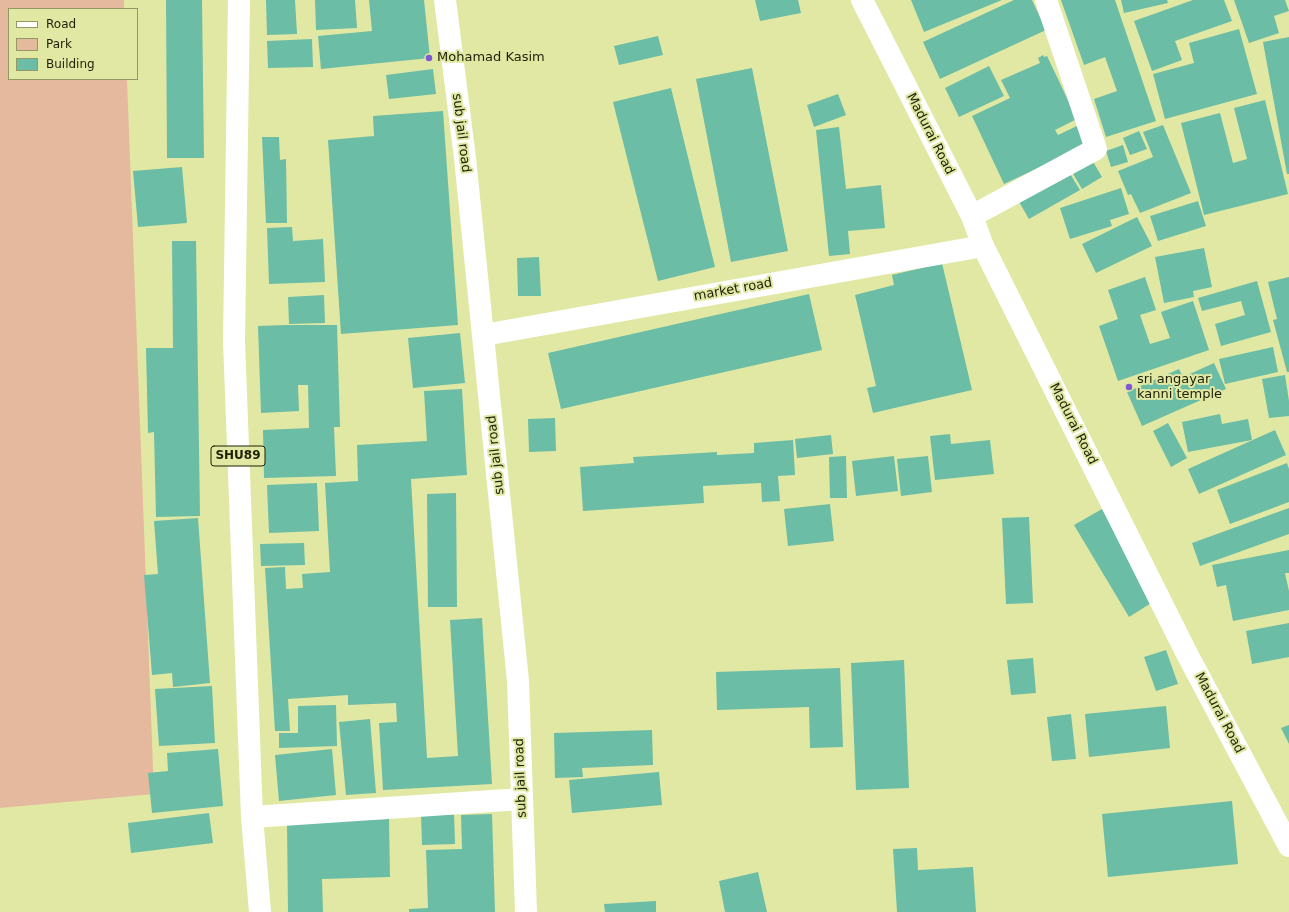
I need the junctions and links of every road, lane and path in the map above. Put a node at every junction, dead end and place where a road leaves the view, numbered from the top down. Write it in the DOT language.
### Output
graph roads {
  1 [pos="239,0"];
  2 [pos="445,0"];
  3 [pos="862,0"];
  4 [pos="1046,0"];
  5 [pos="972,216"];
  6 [pos="983,246"];
  7 [pos="484,335"];
  8 [pos="522,799"];
  9 [pos="252,817"];
  10 [pos="1289,846"];
  11 [pos="260,912"];
  12 [pos="526,912"];
  1 -- 9 [label="main road, SHU89"];
  2 -- 7 [label="main road, sub jail road"];
  3 -- 5 [label="main road, Madurai Road"];
  4 -- 5 [label="main road"];
  5 -- 6 [label="main road, Madurai Road"];
  6 -- 7 [label="main road, market road"];
  6 -- 10 [label="main road, Madurai Road"];
  7 -- 8 [label="main road, sub jail road"];
  8 -- 9 [label="main road"];
  8 -- 12 [label="main road, sub jail road"];
  9 -- 11 [label="main road, SHU89"];
}
